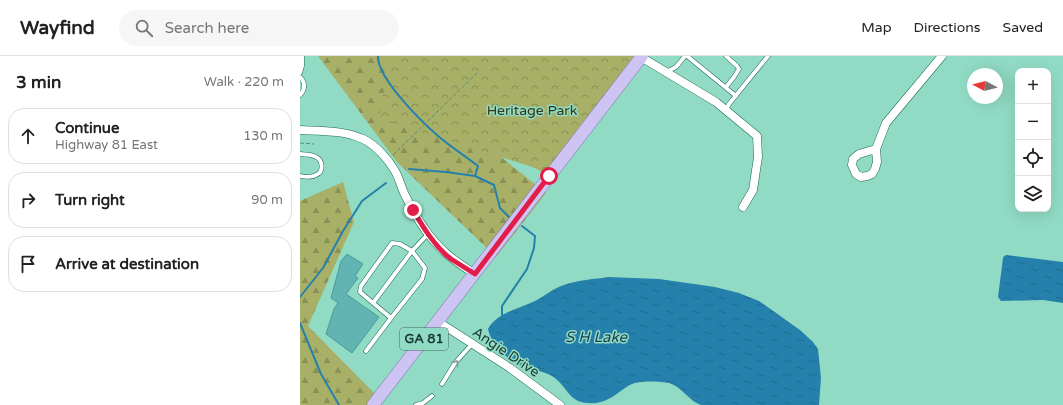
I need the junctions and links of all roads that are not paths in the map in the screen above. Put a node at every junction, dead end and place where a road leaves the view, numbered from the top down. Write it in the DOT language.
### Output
graph roads {
  1 [pos="302,56"];
  2 [pos="642,56"];
  3 [pos="686,56"];
  4 [pos="726,56"];
  5 [pos="768,56"];
  6 [pos="942,56"];
  7 [pos="676,67"];
  8 [pos="666,72"];
  9 [pos="300,73"];
  10 [pos="300,77"];
  11 [pos="676,78"];
  12 [pos="726,87"];
  13 [pos="300,95"];
  14 [pos="736,96"];
  15 [pos="726,110"];
  16 [pos="300,130"];
  17 [pos="876,149"];
  18 [pos="300,154"];
  19 [pos="300,176"];
  20 [pos="743,207"];
  21 [pos="428,233"];
  22 [pos="412,252"];
  23 [pos="475,274"];
  24 [pos="374,303"];
  25 [pos="391,318"];
  26 [pos="437,321"];
  27 [pos="472,344"];
  28 [pos="366,351"];
  29 [pos="442,384"];
  30 [pos="432,396"];
  31 [pos="378,404"];
  32 [pos="416,405"];
  33 [pos="560,405"];
  1 -- 9 [label="lane"];
  2 -- 8 [label="street"];
  2 -- 23 [label="main road, GA 81"];
  3 -- 7 [label="lane"];
  3 -- 12 [label="lane"];
  4 -- 12 [label="lane"];
  5 -- 14 [label="lane"];
  6 -- 17 [label="street"];
  7 -- 8 [label="lane"];
  7 -- 11 [label="lane"];
  8 -- 11 [label="street"];
  10 -- 13 [label="lane"];
  11 -- 15 [label="street"];
  12 -- 14 [label="lane"];
  14 -- 15 [label="lane"];
  15 -- 20 [label="street"];
  16 -- 21 [label="street"];
  18 -- 19 [label="lane"];
  21 -- 22 [label="lane"];
  21 -- 23 [label="street"];
  22 -- 24 [label="lane"];
  22 -- 24 [label="lane"];
  22 -- 25 [label="lane"];
  23 -- 26 [label="main road, GA 81"];
  24 -- 25 [label="lane"];
  25 -- 28 [label="lane"];
  26 -- 27 [label="street, Angie Drive"];
  26 -- 31 [label="main road, GA 81"];
  29 -- 27 [label="lane, one-way"];
  27 -- 33 [label="street, Angie Drive"];
  30 -- 32 [label="lane"];
}
